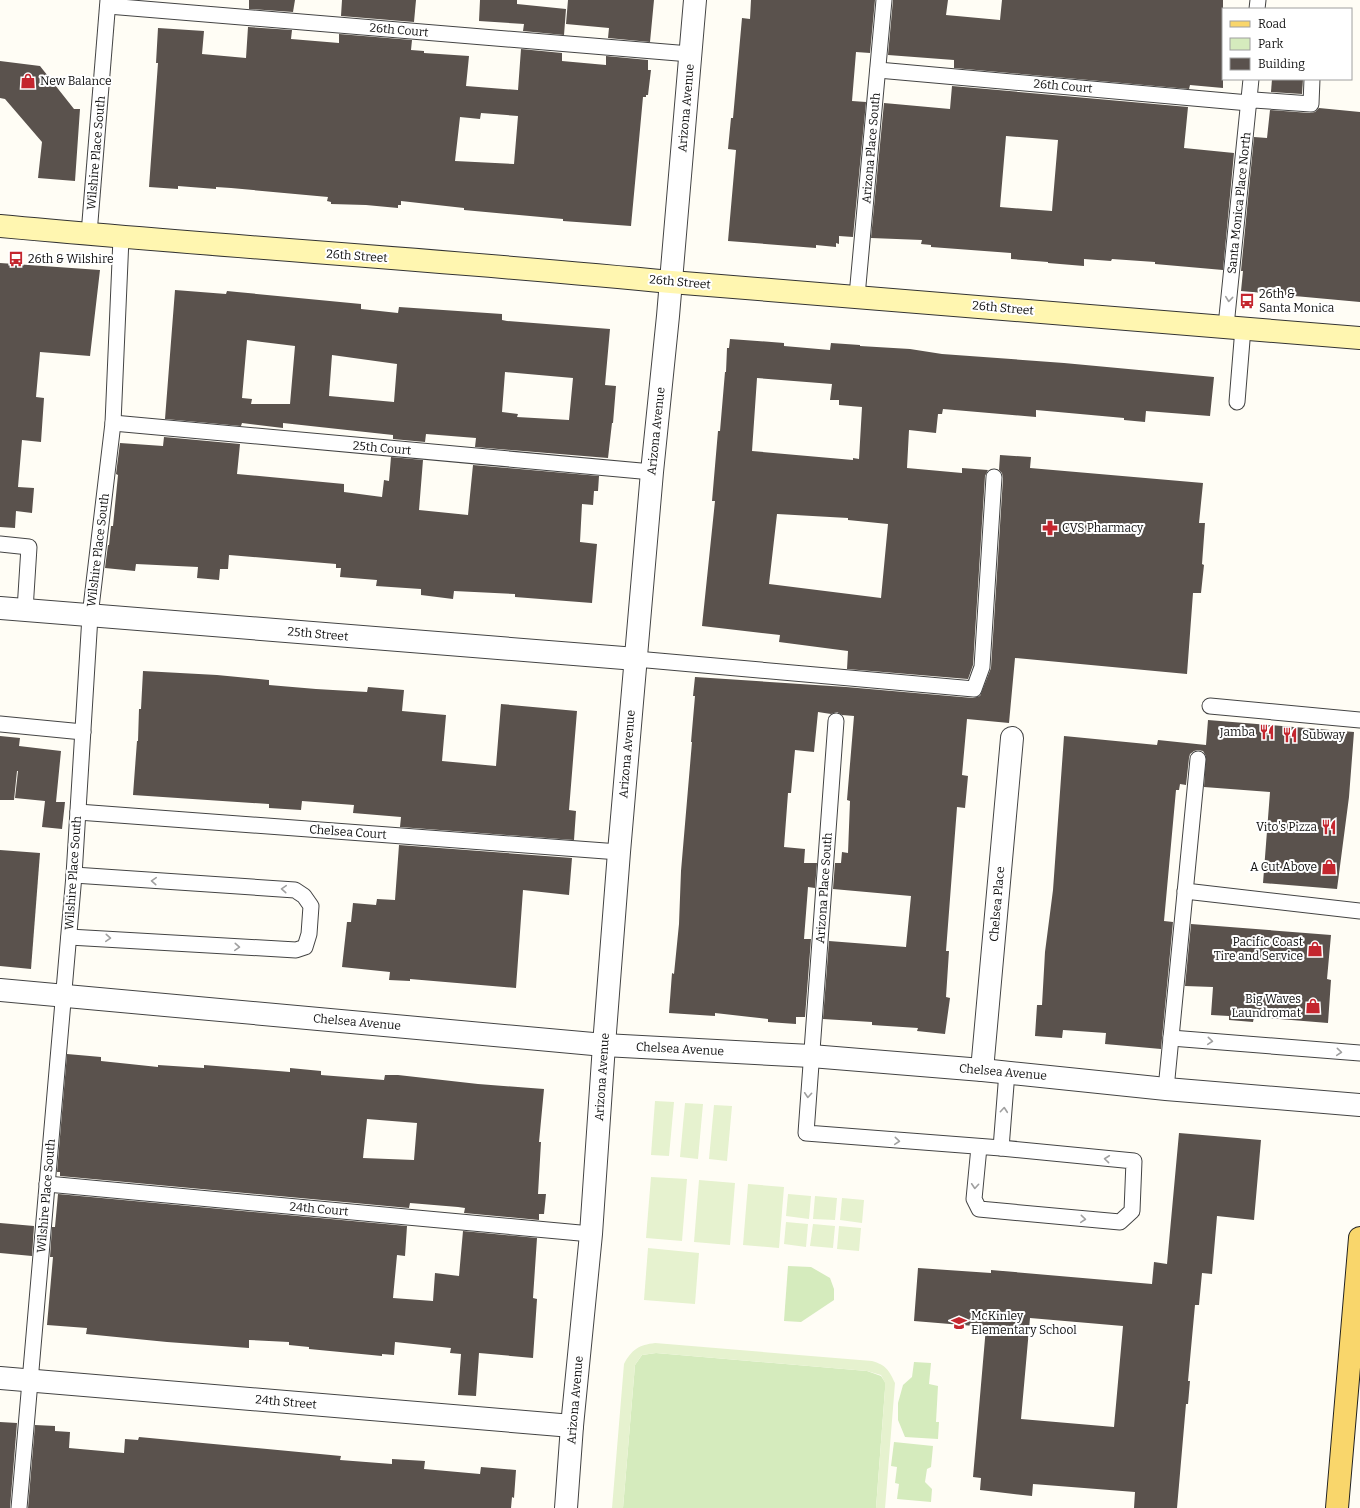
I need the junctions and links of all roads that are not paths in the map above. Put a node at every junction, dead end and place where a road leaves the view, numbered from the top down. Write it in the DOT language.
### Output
graph roads {
  1 [pos="695,0"];
  2 [pos="884,0"];
  3 [pos="108,3"];
  4 [pos="690,54"];
  5 [pos="878,70"];
  6 [pos="1251,80"];
  7 [pos="1312,80"];
  8 [pos="1249,103"];
  9 [pos="0,226"];
  10 [pos="89,234"];
  11 [pos="121,238"];
  12 [pos="671,282"];
  13 [pos="857,296"];
  14 [pos="1234,327"];
  15 [pos="1360,338"];
  16 [pos="1237,402"];
  17 [pos="113,423"];
  18 [pos="652,472"];
  19 [pos="994,477"];
  20 [pos="0,544"];
  21 [pos="0,608"];
  22 [pos="24,610"];
  23 [pos="90,616"];
  24 [pos="636,659"];
  25 [pos="1210,706"];
  26 [pos="1360,720"];
  27 [pos="836,721"];
  28 [pos="0,724"];
  29 [pos="83,732"];
  30 [pos="1012,738"];
  31 [pos="1198,759"];
  32 [pos="78,812"];
  33 [pos="618,852"];
  34 [pos="74,875"];
  35 [pos="1185,891"];
  36 [pos="1360,911"];
  37 [pos="69,937"];
  38 [pos="0,990"];
  39 [pos="64,996"];
  40 [pos="1171,1038"];
  41 [pos="604,1045"];
  42 [pos="1360,1054"];
  43 [pos="811,1056"];
  44 [pos="982,1070"];
  45 [pos="1007,1072"];
  46 [pos="1166,1089"];
  47 [pos="1360,1105"];
  48 [pos="978,1147"];
  49 [pos="1001,1148"];
  50 [pos="47,1184"];
  51 [pos="591,1234"];
  52 [pos="1360,1238"];
  53 [pos="1355,1355"];
  54 [pos="0,1378"];
  55 [pos="30,1380"];
  56 [pos="572,1426"];
  57 [pos="19,1508"];
  58 [pos="566,1508"];
  59 [pos="1337,1508"];
  1 -- 4 [label="street, Arizona Avenue"];
  2 -- 5 [label="lane, Arizona Place South"];
  3 -- 4 [label="lane, 26th Court"];
  3 -- 10 [label="lane, Wilshire Place South"];
  4 -- 12 [label="street, Arizona Avenue"];
  5 -- 8 [label="lane, 26th Court"];
  5 -- 13 [label="lane, Arizona Place South"];
  6 -- 8 [label="lane, Santa Monica Place North"];
  7 -- 8 [label="lane, 26th Court"];
  8 -- 14 [label="lane, Santa Monica Place North, one-way"];
  9 -- 10 [label="main road, 26th Street"];
  10 -- 11 [label="main road, 26th Street"];
  11 -- 12 [label="main road, 26th Street"];
  11 -- 17 [label="lane, Wilshire Place South"];
  12 -- 13 [label="main road, 26th Street"];
  12 -- 18 [label="street, Arizona Avenue"];
  13 -- 14 [label="main road, 26th Street"];
  14 -- 15 [label="main road, 26th Street"];
  14 -- 16 [label="lane, Santa Monica Place North"];
  17 -- 18 [label="lane, 25th Court"];
  17 -- 23 [label="lane, Wilshire Place South"];
  18 -- 24 [label="street, Arizona Avenue"];
  19 -- 24 [label="lane"];
  20 -- 22 [label="lane"];
  21 -- 22 [label="street, 25th Street"];
  22 -- 23 [label="street, 25th Street"];
  23 -- 24 [label="street, 25th Street"];
  23 -- 29 [label="lane, Wilshire Place South"];
  24 -- 33 [label="street, Arizona Avenue"];
  25 -- 26 [label="lane"];
  27 -- 43 [label="lane, Arizona Place South"];
  28 -- 29 [label="lane"];
  29 -- 32 [label="lane, Wilshire Place South"];
  30 -- 44 [label="street, Chelsea Place"];
  31 -- 35 [label="lane"];
  32 -- 33 [label="lane, Chelsea Court"];
  32 -- 34 [label="lane, Wilshire Place South"];
  33 -- 41 [label="street, Arizona Avenue"];
  34 -- 37 [label="lane, Wilshire Place South"];
  37 -- 34 [label="lane, one-way"];
  35 -- 36 [label="lane"];
  35 -- 40 [label="lane"];
  37 -- 39 [label="lane, Wilshire Place South"];
  38 -- 39 [label="street, Chelsea Avenue"];
  39 -- 41 [label="street, Chelsea Avenue"];
  39 -- 50 [label="lane, Wilshire Place South"];
  40 -- 42 [label="lane, one-way"];
  40 -- 46 [label="lane"];
  41 -- 43 [label="street, Chelsea Avenue"];
  41 -- 51 [label="street, Arizona Avenue"];
  43 -- 44 [label="street, Chelsea Avenue"];
  43 -- 48 [label="lane, Arizona Place South, one-way"];
  44 -- 45 [label="street, Chelsea Avenue"];
  45 -- 46 [label="street, Chelsea Avenue"];
  49 -- 45 [label="lane, one-way"];
  46 -- 47 [label="street, Chelsea Avenue"];
  48 -- 49 [label="lane"];
  48 -- 49 [label="lane, one-way"];
  50 -- 51 [label="lane, 24th Court"];
  50 -- 55 [label="lane, Wilshire Place South"];
  51 -- 56 [label="street, Arizona Avenue"];
  52 -- 53 [label="main road"];
  53 -- 59 [label="main road"];
  54 -- 55 [label="street, 24th Street"];
  55 -- 56 [label="street, 24th Street"];
  55 -- 57 [label="lane, Wilshire Place South"];
  56 -- 58 [label="street, Arizona Avenue"];
}
